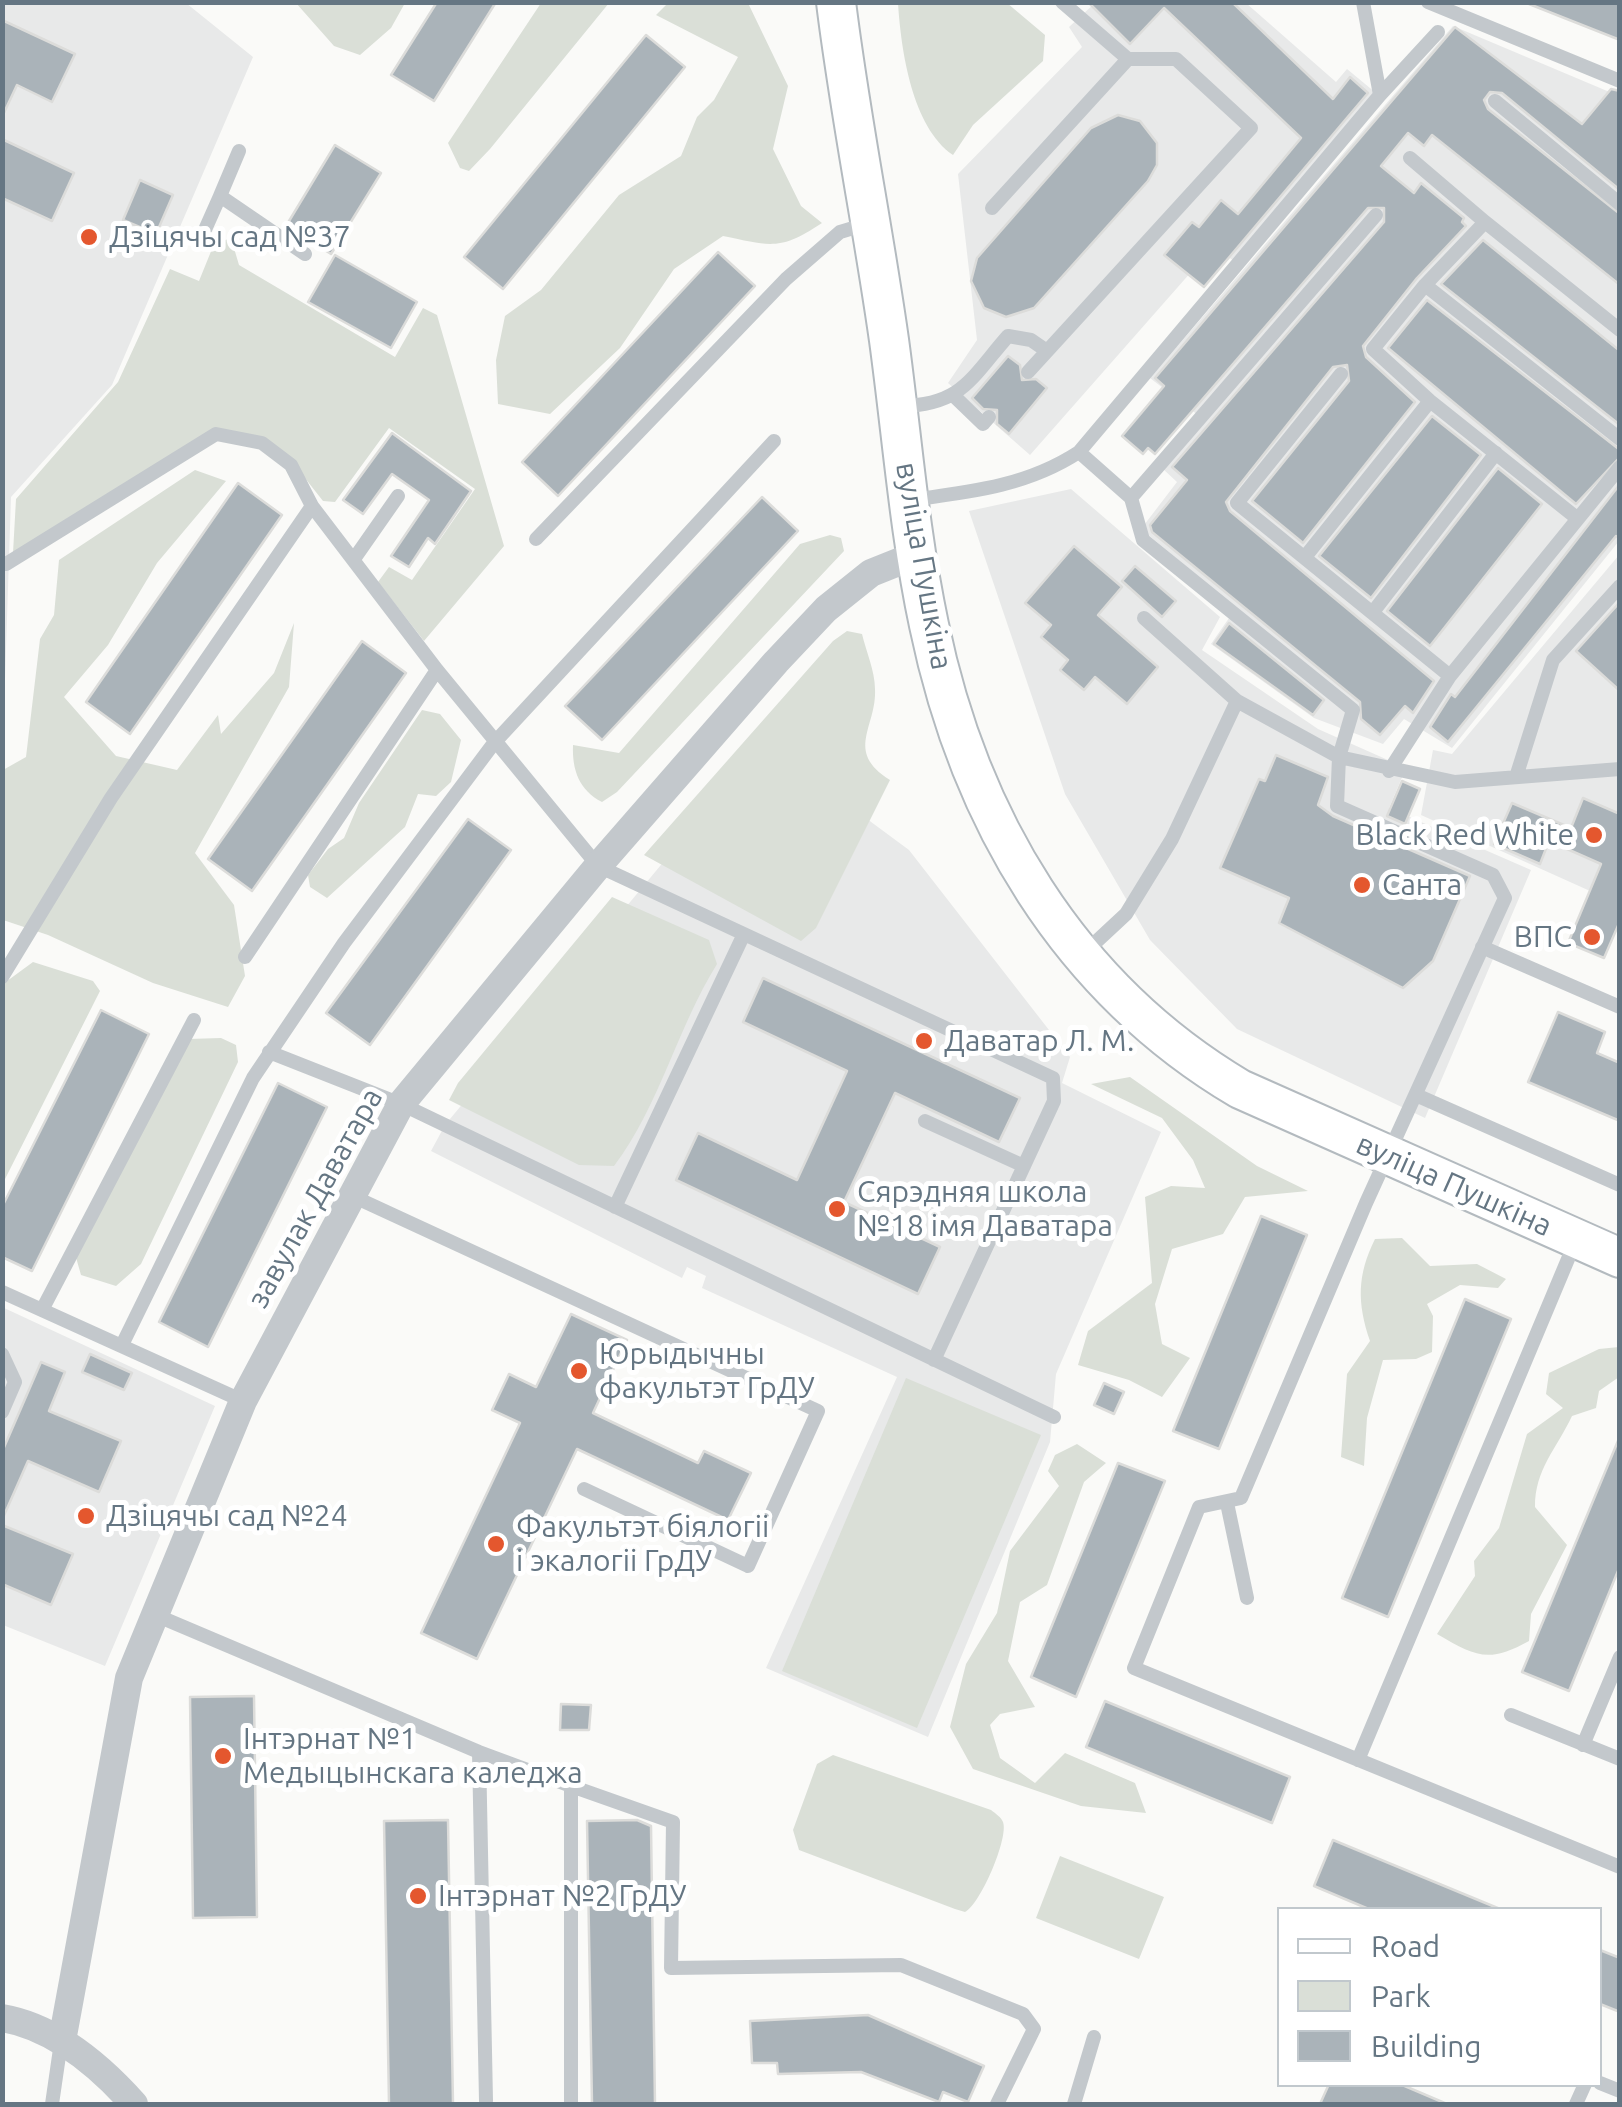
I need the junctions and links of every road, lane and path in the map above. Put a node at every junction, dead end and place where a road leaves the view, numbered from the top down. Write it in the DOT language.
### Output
graph roads {
  1 [pos="836,2"];
  2 [pos="1062,2"];
  3 [pos="1363,2"];
  4 [pos="1428,2"];
  5 [pos="1438,32"];
  6 [pos="1128,59"];
  7 [pos="1620,81"];
  8 [pos="1380,94"];
  9 [pos="1495,100"];
  10 [pos="239,151"];
  11 [pos="1410,158"];
  12 [pos="220,196"];
  13 [pos="1620,204"];
  14 [pos="992,208"];
  15 [pos="1376,215"];
  16 [pos="1485,222"];
  17 [pos="872,223"];
  18 [pos="204,232"];
  19 [pos="306,254"];
  20 [pos="1426,285"];
  21 [pos="1620,330"];
  22 [pos="1047,351"];
  23 [pos="1028,372"];
  24 [pos="1341,374"];
  25 [pos="955,397"];
  26 [pos="1430,402"];
  27 [pos="897,406"];
  28 [pos="989,417"];
  29 [pos="1620,439"];
  30 [pos="774,440"];
  31 [pos="1079,452"];
  32 [pos="1496,453"];
  33 [pos="1620,467"];
  34 [pos="398,496"];
  35 [pos="1131,498"];
  36 [pos="909,500"];
  37 [pos="312,506"];
  38 [pos="1578,519"];
  39 [pos="536,539"];
  40 [pos="916,555"];
  41 [pos="1305,557"];
  42 [pos="354,559"];
  43 [pos="6,564"];
  44 [pos="1620,586"];
  45 [pos="1372,612"];
  46 [pos="1144,618"];
  47 [pos="437,670"];
  48 [pos="1450,676"];
  49 [pos="1237,701"];
  50 [pos="494,744"];
  51 [pos="1339,757"];
  52 [pos="1620,769"];
  53 [pos="1389,771"];
  54 [pos="1516,778"];
  55 [pos="598,866"];
  56 [pos="742,936"];
  57 [pos="1482,948"];
  58 [pos="1082,955"];
  59 [pos="246,958"];
  60 [pos="2,977"];
  61 [pos="1620,1008"];
  62 [pos="194,1020"];
  63 [pos="268,1052"];
  64 [pos="1416,1095"];
  65 [pos="401,1104"];
  66 [pos="925,1121"];
  67 [pos="1388,1155"];
  68 [pos="1024,1166"];
  69 [pos="1620,1185"];
  70 [pos="350,1195"];
  71 [pos="615,1207"];
  72 [pos="1576,1240"];
  73 [pos="1620,1258"];
  74 [pos="2,1292"];
  75 [pos="42,1310"];
  76 [pos="122,1346"];
  77 [pos="2,1354"];
  78 [pos="934,1360"];
  79 [pos="243,1401"];
  80 [pos="2,1412"];
  81 [pos="1054,1417"];
  82 [pos="584,1489"];
  83 [pos="1227,1504"];
  84 [pos="1247,1598"];
  85 [pos="152,1613"];
  86 [pos="1620,1657"];
  87 [pos="1512,1715"];
  88 [pos="1583,1744"];
  89 [pos="479,1752"];
  90 [pos="1620,1759"];
  91 [pos="1358,1760"];
  92 [pos="571,1786"];
  93 [pos="1620,1867"];
  94 [pos="2,2018"];
  95 [pos="1094,2037"];
  96 [pos="62,2041"];
  97 [pos="486,2101"];
  98 [pos="52,2104"];
  99 [pos="134,2104"];
  100 [pos="571,2104"];
  101 [pos="997,2104"];
  102 [pos="1074,2104"];
  1 -- 17 [label="street, вуліца Пушкіна"];
  2 -- 6 [label="lane"];
  3 -- 8 [label="lane"];
  4 -- 7 [label="lane"];
  5 -- 8 [label="lane"];
  6 -- 14 [label="lane"];
  6 -- 22 [label="lane"];
  8 -- 31 [label="lane"];
  9 -- 13 [label="lane"];
  10 -- 12 [label="lane"];
  11 -- 16 [label="lane"];
  12 -- 18 [label="lane"];
  12 -- 19 [label="lane"];
  15 -- 35 [label="lane"];
  16 -- 20 [label="lane"];
  16 -- 21 [label="lane"];
  17 -- 27 [label="street, вуліца Пушкіна"];
  17 -- 39 [label="lane"];
  20 -- 26 [label="lane"];
  20 -- 29 [label="lane"];
  22 -- 23 [label="lane"];
  22 -- 25 [label="lane"];
  24 -- 41 [label="lane"];
  25 -- 27 [label="lane"];
  25 -- 28 [label="lane"];
  26 -- 32 [label="lane"];
  26 -- 41 [label="lane"];
  27 -- 36 [label="street, вуліца Пушкіна"];
  30 -- 50 [label="lane"];
  31 -- 35 [label="lane"];
  31 -- 36 [label="lane"];
  32 -- 38 [label="lane"];
  32 -- 45 [label="lane"];
  33 -- 38 [label="lane"];
  34 -- 42 [label="lane"];
  35 -- 51 [label="lane"];
  36 -- 40 [label="street, вуліца Пушкіна"];
  37 -- 42 [label="lane"];
  37 -- 43 [label="lane"];
  37 -- 60 [label="lane"];
  38 -- 48 [label="lane"];
  40 -- 55 [label="street, завулак Даватара"];
  40 -- 58 [label="street, вуліца Пушкіна"];
  41 -- 45 [label="lane"];
  42 -- 47 [label="lane"];
  44 -- 54 [label="lane"];
  45 -- 48 [label="lane"];
  46 -- 49 [label="lane"];
  47 -- 50 [label="lane"];
  47 -- 59 [label="lane"];
  48 -- 53 [label="lane"];
  49 -- 51 [label="lane"];
  49 -- 58 [label="lane"];
  50 -- 55 [label="lane"];
  50 -- 63 [label="lane"];
  51 -- 53 [label="lane"];
  51 -- 57 [label="lane"];
  52 -- 54 [label="lane"];
  53 -- 54 [label="lane"];
  55 -- 56 [label="lane"];
  55 -- 65 [label="street, завулак Даватара"];
  56 -- 68 [label="lane"];
  56 -- 71 [label="lane"];
  57 -- 61 [label="lane"];
  57 -- 64 [label="lane"];
  58 -- 67 [label="street, вуліца Пушкіна"];
  62 -- 75 [label="lane"];
  63 -- 65 [label="lane"];
  63 -- 76 [label="lane"];
  64 -- 67 [label="lane"];
  64 -- 69 [label="lane"];
  65 -- 70 [label="street, завулак Даватара"];
  65 -- 71 [label="lane"];
  66 -- 68 [label="lane"];
  67 -- 72 [label="street, вуліца Пушкіна"];
  67 -- 83 [label="lane"];
  68 -- 78 [label="lane"];
  70 -- 79 [label="street, завулак Даватара"];
  70 -- 82 [label="lane"];
  71 -- 78 [label="lane"];
  72 -- 73 [label="street, вуліца Пушкіна"];
  72 -- 91 [label="lane"];
  74 -- 75 [label="lane"];
  75 -- 76 [label="lane"];
  76 -- 79 [label="lane"];
  77 -- 80 [label="lane"];
  78 -- 81 [label="lane"];
  79 -- 85 [label="street, завулак Даватара"];
  83 -- 84 [label="lane"];
  83 -- 91 [label="lane"];
  85 -- 89 [label="lane"];
  85 -- 96 [label="street, завулак Даватара"];
  86 -- 88 [label="lane"];
  87 -- 88 [label="lane"];
  88 -- 90 [label="lane"];
  89 -- 92 [label="lane"];
  89 -- 97 [label="lane"];
  91 -- 93 [label="lane"];
  92 -- 100 [label="lane"];
  92 -- 101 [label="lane"];
  94 -- 96 [label="street"];
  95 -- 102 [label="lane"];
  96 -- 98 [label="lane"];
  96 -- 99 [label="street"];
}
